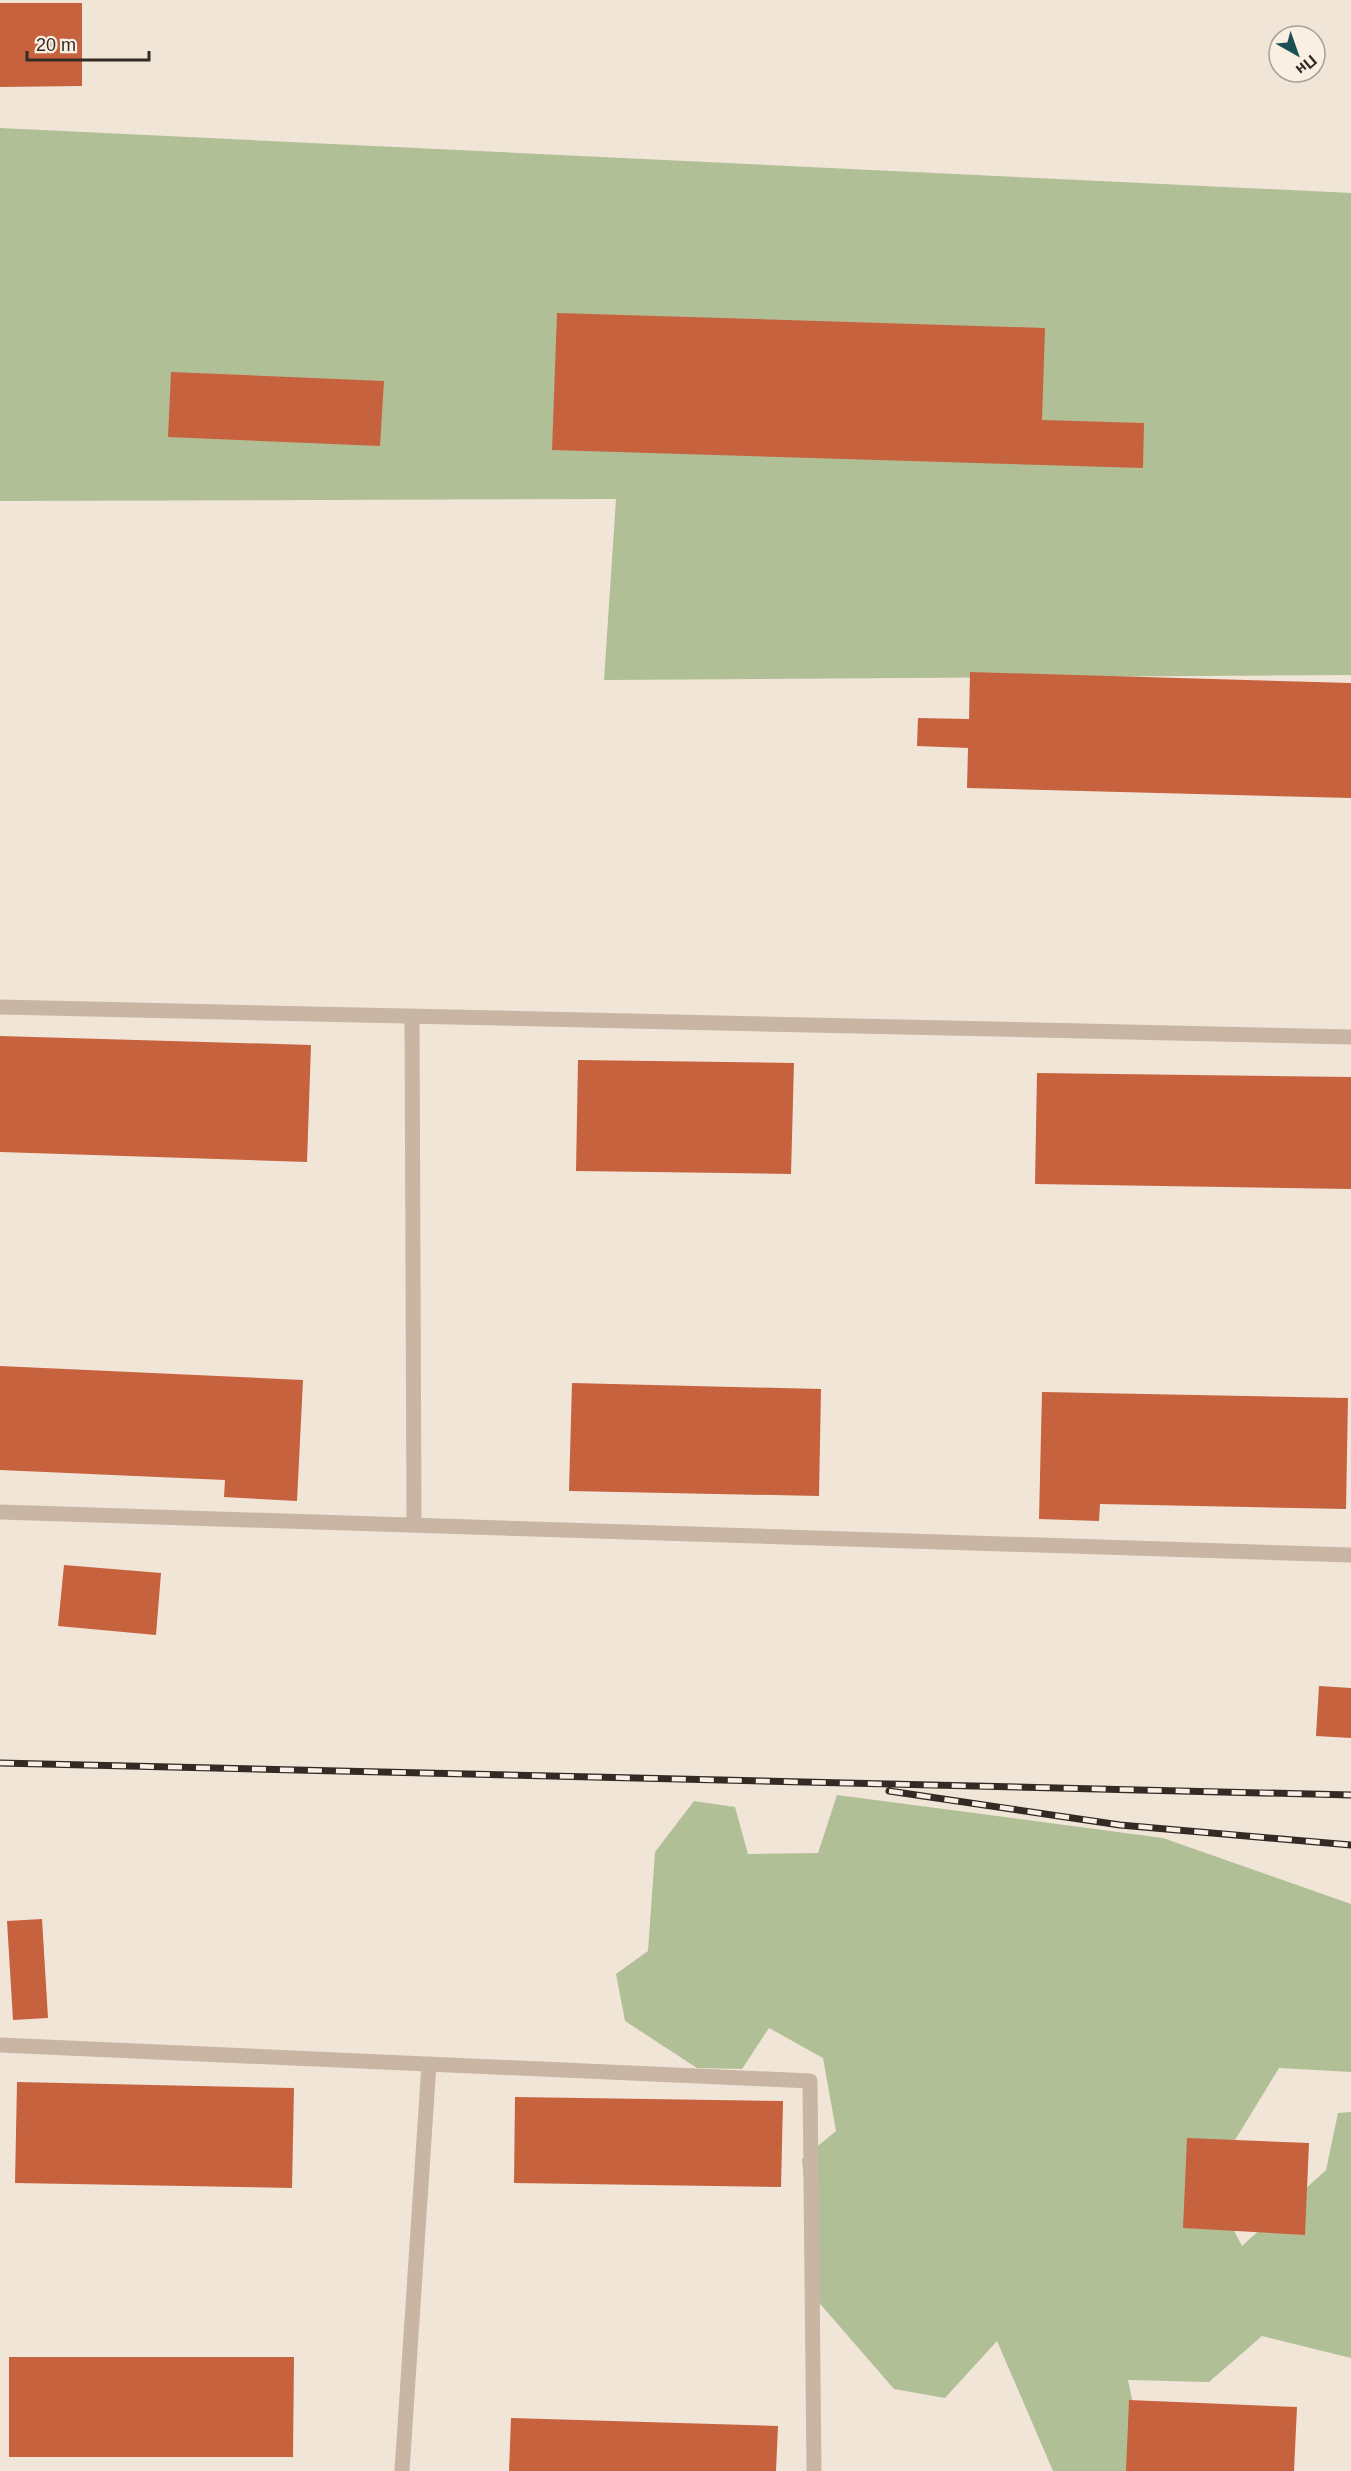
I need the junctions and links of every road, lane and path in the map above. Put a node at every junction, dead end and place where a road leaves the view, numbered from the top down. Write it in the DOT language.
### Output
graph roads {
  1 [pos="0,1007"];
  2 [pos="412,1016"];
  3 [pos="1351,1037"];
  4 [pos="0,1512"];
  5 [pos="414,1525"];
  6 [pos="1351,1555"];
  7 [pos="0,2045"];
  8 [pos="429,2064"];
  9 [pos="402,2471"];
  10 [pos="814,2471"];
  1 -- 2 [label="lane"];
  2 -- 3 [label="lane"];
  2 -- 5 [label="lane"];
  4 -- 5 [label="lane"];
  5 -- 6 [label="lane"];
  7 -- 8 [label="lane"];
  8 -- 9 [label="lane"];
  8 -- 10 [label="lane"];
}
